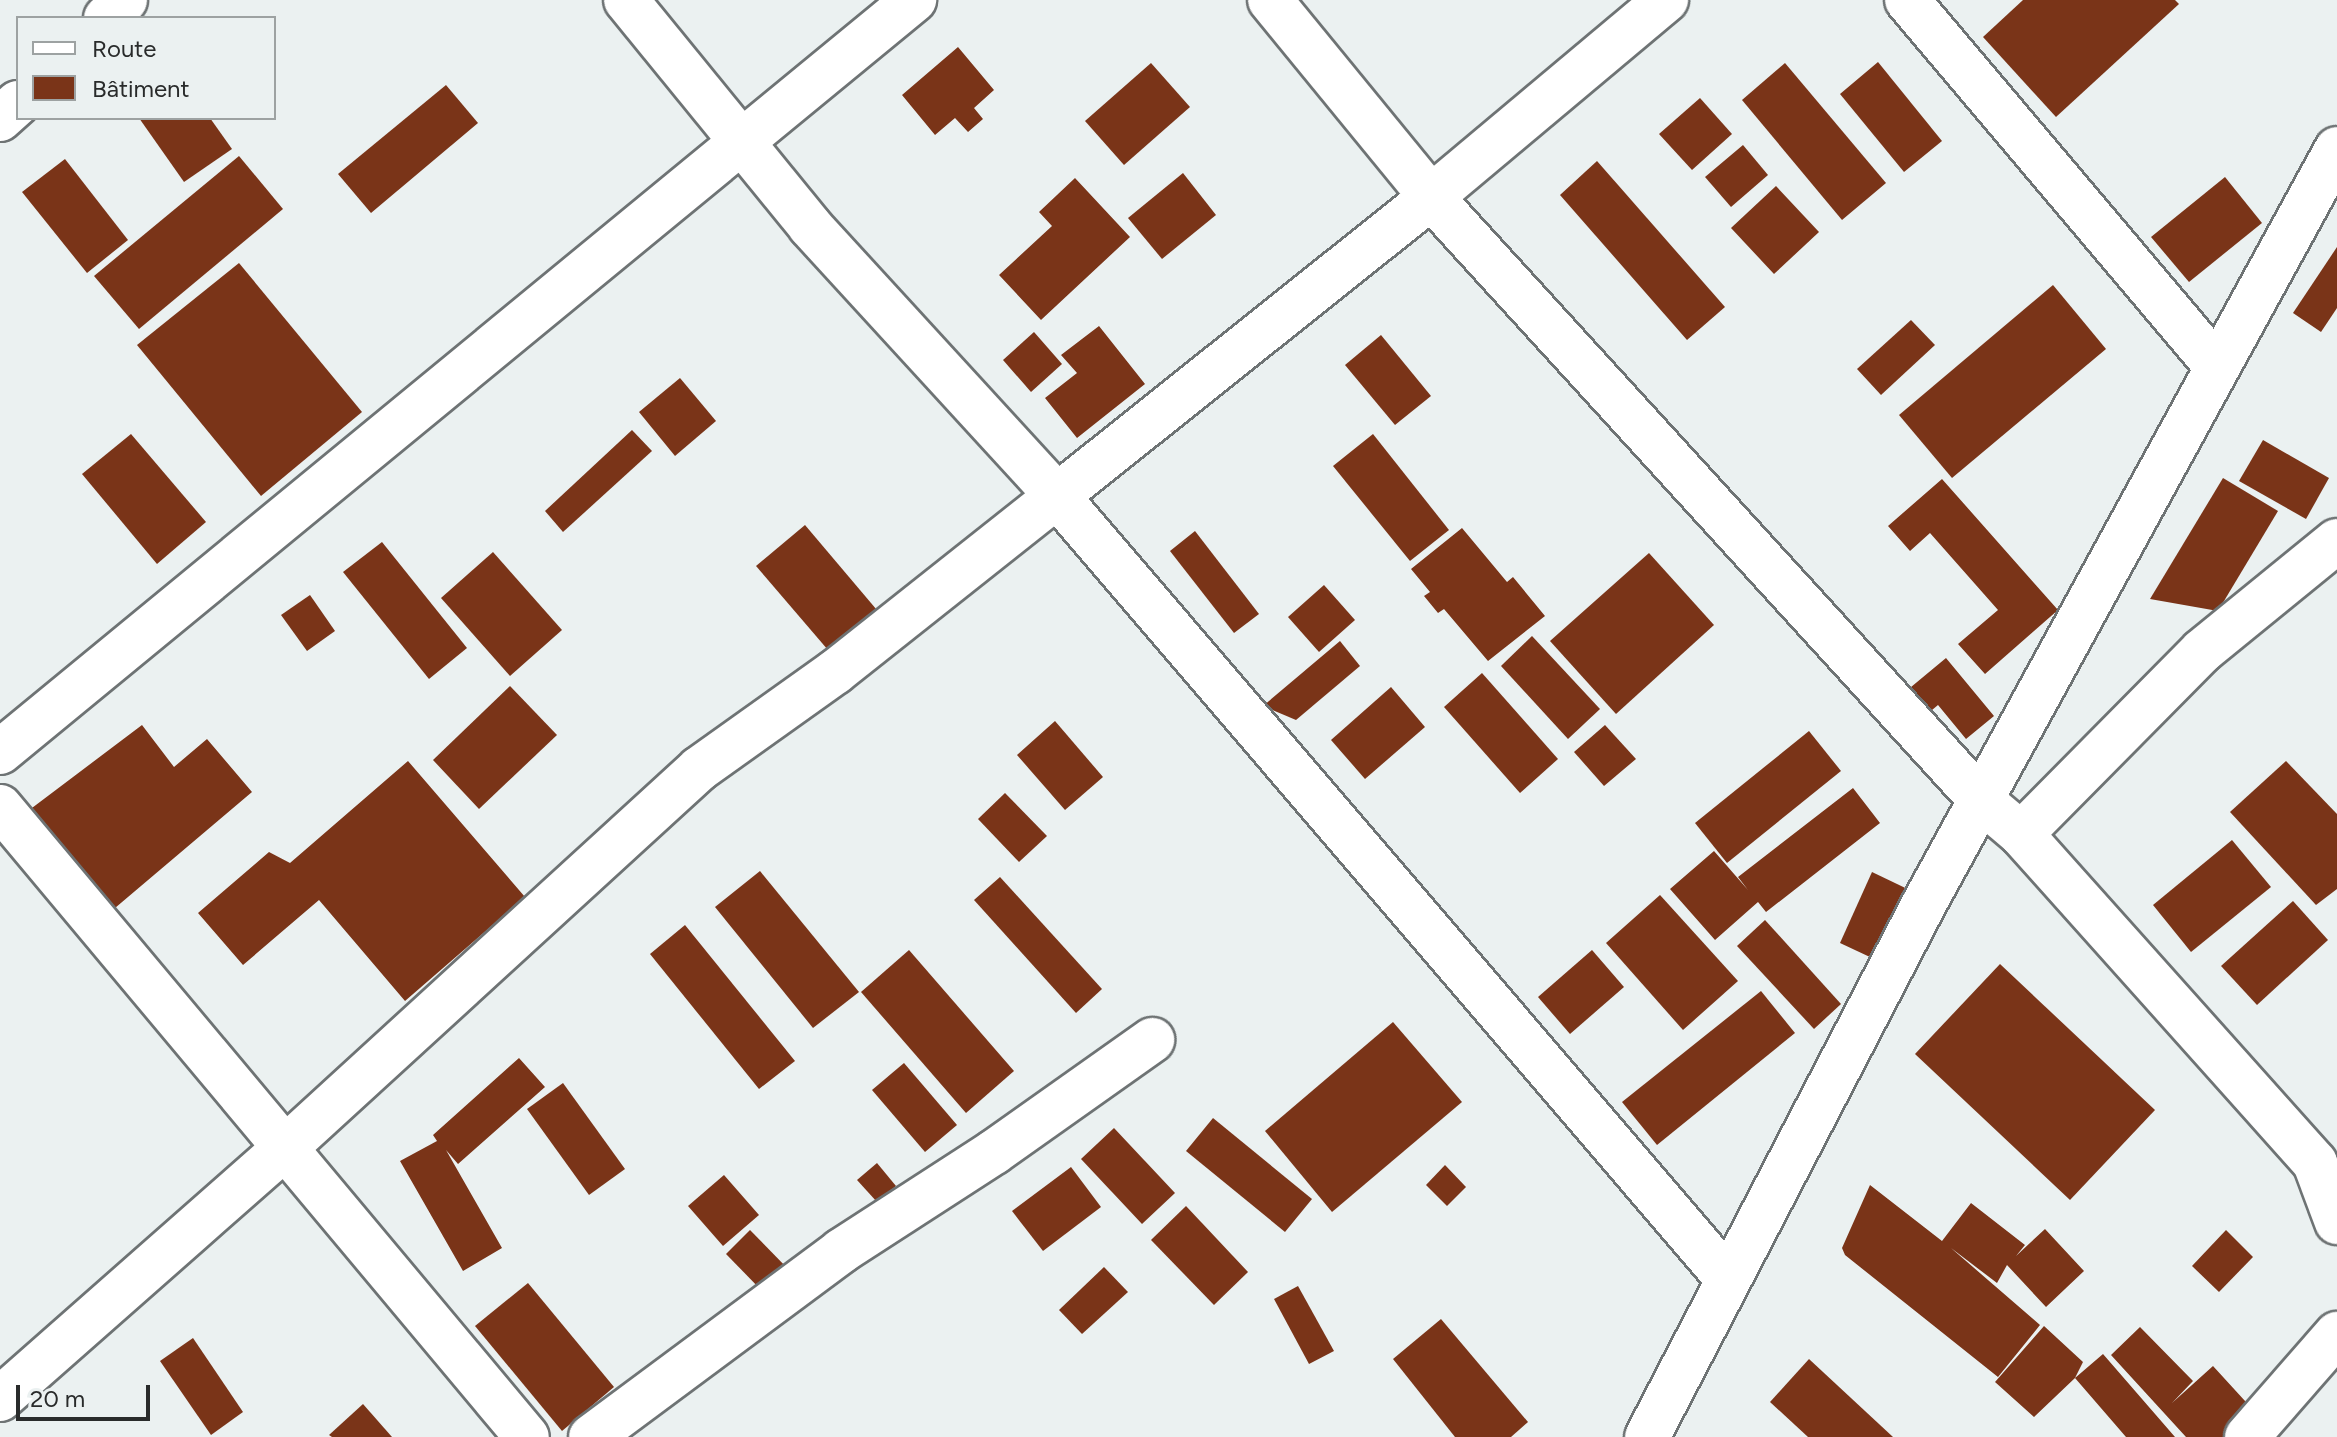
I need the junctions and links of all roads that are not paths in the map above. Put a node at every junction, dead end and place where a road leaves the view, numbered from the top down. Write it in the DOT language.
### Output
graph roads {
  1 [pos="125,0"];
  2 [pos="626,0"];
  3 [pos="914,0"];
  4 [pos="1270,0"];
  5 [pos="1666,0"];
  6 [pos="1907,0"];
  7 [pos="108,16"];
  8 [pos="16,105"];
  9 [pos="0,119"];
  10 [pos="746,142"];
  11 [pos="2337,149"];
  12 [pos="1431,197"];
  13 [pos="2215,365"];
  14 [pos="1057,496"];
  15 [pos="2337,541"];
  16 [pos="0,752"];
  17 [pos="1982,801"];
  18 [pos="0,807"];
  19 [pos="2021,834"];
  20 [pos="1152,1040"];
  21 [pos="285,1148"];
  22 [pos="2326,1155"];
  23 [pos="2337,1222"];
  24 [pos="1727,1278"];
  25 [pos="2337,1334"];
  26 [pos="0,1399"];
  27 [pos="527,1437"];
  28 [pos="591,1437"];
  29 [pos="1647,1437"];
  30 [pos="2247,1437"];
  1 -- 7 [label="street"];
  2 -- 10 [label="street"];
  3 -- 10 [label="street"];
  4 -- 12 [label="street"];
  5 -- 12 [label="street"];
  6 -- 13 [label="street"];
  8 -- 9 [label="street"];
  10 -- 14 [label="street"];
  10 -- 16 [label="street"];
  11 -- 13 [label="street"];
  12 -- 14 [label="street"];
  12 -- 17 [label="street"];
  13 -- 17 [label="street"];
  14 -- 21 [label="street"];
  14 -- 24 [label="street"];
  15 -- 19 [label="street"];
  17 -- 19 [label="street"];
  17 -- 24 [label="street"];
  18 -- 21 [label="street"];
  19 -- 22 [label="street"];
  20 -- 28 [label="street"];
  21 -- 26 [label="street"];
  21 -- 27 [label="street"];
  22 -- 23 [label="street"];
  24 -- 29 [label="street"];
  25 -- 30 [label="street"];
}
